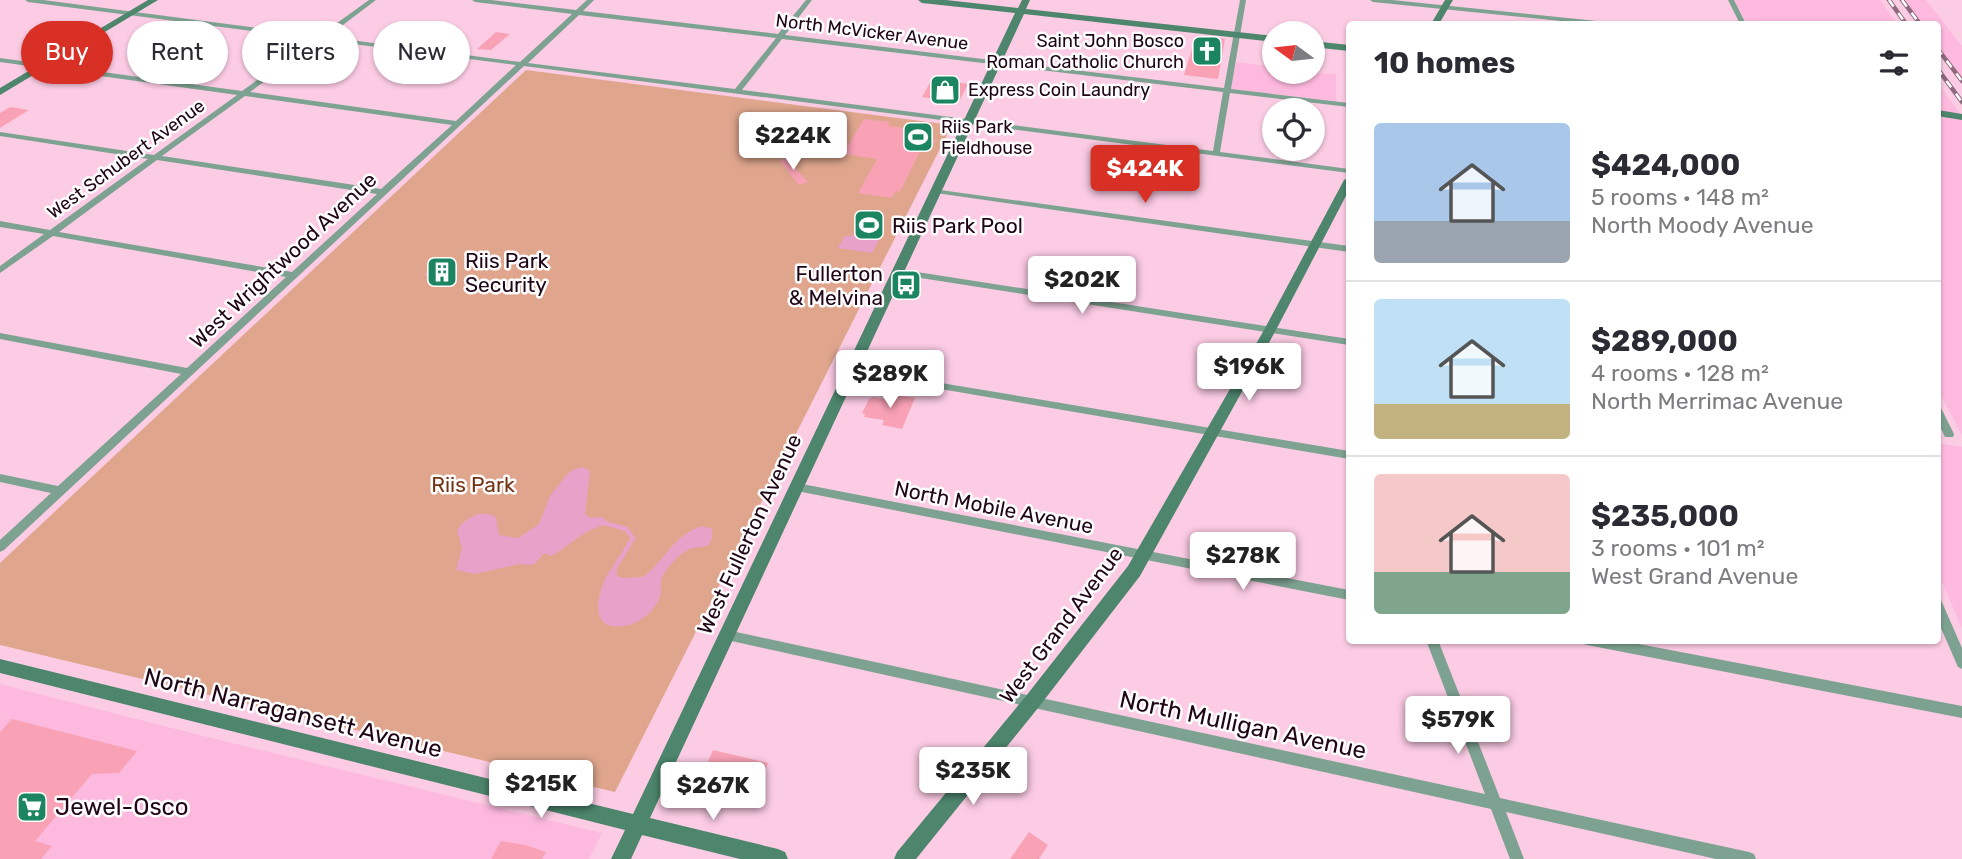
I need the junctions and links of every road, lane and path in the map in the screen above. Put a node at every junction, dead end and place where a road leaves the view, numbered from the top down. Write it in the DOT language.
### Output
graph roads {
  1 [pos="28,0"];
  2 [pos="154,0"];
  3 [pos="373,0"];
  4 [pos="475,0"];
  5 [pos="591,0"];
  6 [pos="809,0"];
  7 [pos="922,0"];
  8 [pos="1026,0"];
  9 [pos="1243,0"];
  10 [pos="1373,0"];
  11 [pos="1731,0"];
  12 [pos="1447,4"];
  13 [pos="1021,11"];
  14 [pos="578,12"];
  15 [pos="132,13"];
  16 [pos="344,21"];
  17 [pos="1437,21"];
  18 [pos="1582,21"];
  19 [pos="1742,21"];
  20 [pos="113,24"];
  21 [pos="242,28"];
  22 [pos="1237,35"];
  23 [pos="780,37"];
  24 [pos="1262,38"];
  25 [pos="359,43"];
  26 [pos="1325,45"];
  27 [pos="1346,48"];
  28 [pos="0,60"];
  29 [pos="997,62"];
  30 [pos="21,63"];
  31 [pos="522,64"];
  32 [pos="113,76"];
  33 [pos="21,79"];
  34 [pos="258,84"];
  35 [pos="1228,90"];
  36 [pos="0,92"];
  37 [pos="737,92"];
  38 [pos="244,94"];
  39 [pos="1346,105"];
  40 [pos="1941,113"];
  41 [pos="1961,116"];
  42 [pos="969,122"];
  43 [pos="457,123"];
  44 [pos="0,134"];
  45 [pos="1216,154"];
  46 [pos="155,158"];
  47 [pos="1346,171"];
  48 [pos="1346,186"];
  49 [pos="936,191"];
  50 [pos="383,192"];
  51 [pos="0,224"];
  52 [pos="51,233"];
  53 [pos="1316,244"];
  54 [pos="1346,249"];
  55 [pos="0,270"];
  56 [pos="898,272"];
  57 [pos="294,275"];
  58 [pos="1270,330"];
  59 [pos="0,336"];
  60 [pos="1346,342"];
  61 [pos="851,371"];
  62 [pos="189,372"];
  63 [pos="1213,431"];
  64 [pos="1346,454"];
  65 [pos="0,478"];
  66 [pos="797,487"];
  67 [pos="60,491"];
  68 [pos="0,547"];
  69 [pos="1143,556"];
  70 [pos="1346,594"];
  71 [pos="1941,613"];
  72 [pos="727,635"];
  73 [pos="1434,644"];
  74 [pos="1608,644"];
  75 [pos="1962,663"];
  76 [pos="0,666"];
  77 [pos="1032,702"];
  78 [pos="1962,712"];
  79 [pos="1495,803"];
  80 [pos="638,823"];
  81 [pos="621,859"];
  82 [pos="778,859"];
  83 [pos="904,859"];
  84 [pos="1517,859"];
  85 [pos="1749,859"];
  1 -- 15 [label="street"];
  2 -- 15 [label="main road"];
  3 -- 16 [label="street, West Schubert Avenue"];
  4 -- 14 [label="street, North McVicker Avenue"];
  5 -- 14 [label="street, West Wrightwood Avenue"];
  6 -- 23 [label="street"];
  7 -- 13 [label="main road"];
  8 -- 13 [label="main road, West Fullerton Avenue"];
  9 -- 22 [label="street"];
  10 -- 12 [label="street"];
  11 -- 19 [label="street"];
  12 -- 17 [label="main road"];
  12 -- 18 [label="street"];
  13 -- 22 [label="main road"];
  13 -- 29 [label="main road, West Fullerton Avenue"];
  14 -- 23 [label="street, North McVicker Avenue"];
  14 -- 31 [label="street, West Wrightwood Avenue"];
  15 -- 20 [label="main road"];
  15 -- 21 [label="street"];
  22 -- 24 [label="main road"];
  22 -- 35 [label="street"];
  23 -- 29 [label="street, North McVicker Avenue"];
  23 -- 37 [label="street"];
  25 -- 31 [label="street"];
  26 -- 27 [label="main road"];
  28 -- 30 [label="street"];
  29 -- 35 [label="street, North McVicker Avenue"];
  29 -- 42 [label="main road, West Fullerton Avenue"];
  31 -- 37 [label="street"];
  31 -- 43 [label="street, West Wrightwood Avenue"];
  32 -- 38 [label="street"];
  33 -- 36 [label="main road"];
  34 -- 38 [label="street, West Schubert Avenue"];
  35 -- 39 [label="street, North McVicker Avenue"];
  35 -- 45 [label="street"];
  37 -- 42 [label="street"];
  38 -- 43 [label="street"];
  38 -- 46 [label="street, West Schubert Avenue"];
  40 -- 41 [label="main road"];
  42 -- 45 [label="street"];
  42 -- 49 [label="main road, West Fullerton Avenue"];
  43 -- 50 [label="street, West Wrightwood Avenue"];
  44 -- 46 [label="street"];
  45 -- 47 [label="street"];
  46 -- 50 [label="street"];
  46 -- 52 [label="street, West Schubert Avenue"];
  48 -- 53 [label="main road, West Grand Avenue"];
  49 -- 53 [label="street"];
  49 -- 56 [label="main road, West Fullerton Avenue"];
  50 -- 57 [label="street, West Wrightwood Avenue"];
  51 -- 52 [label="street"];
  52 -- 55 [label="street, West Schubert Avenue"];
  52 -- 57 [label="street"];
  53 -- 54 [label="street"];
  53 -- 58 [label="main road, West Grand Avenue"];
  56 -- 58 [label="street"];
  56 -- 61 [label="main road, West Fullerton Avenue"];
  57 -- 62 [label="street, West Wrightwood Avenue"];
  58 -- 60 [label="street"];
  58 -- 63 [label="main road, West Grand Avenue"];
  59 -- 62 [label="street"];
  61 -- 63 [label="street"];
  61 -- 66 [label="main road, West Fullerton Avenue"];
  62 -- 67 [label="street, West Wrightwood Avenue"];
  63 -- 64 [label="street"];
  63 -- 69 [label="main road, West Grand Avenue"];
  65 -- 67 [label="street"];
  66 -- 69 [label="street, North Mobile Avenue"];
  66 -- 72 [label="main road, West Fullerton Avenue"];
  67 -- 68 [label="street, West Wrightwood Avenue"];
  69 -- 70 [label="street, North Mobile Avenue"];
  69 -- 77 [label="main road, West Grand Avenue"];
  71 -- 75 [label="street"];
  72 -- 77 [label="street, North Mulligan Avenue"];
  72 -- 80 [label="main road, West Fullerton Avenue"];
  73 -- 79 [label="street"];
  74 -- 78 [label="street"];
  76 -- 80 [label="main road, North Narragansett Avenue"];
  77 -- 79 [label="street, North Mulligan Avenue"];
  77 -- 83 [label="main road, West Grand Avenue"];
  79 -- 84 [label="street"];
  79 -- 85 [label="street, North Mulligan Avenue"];
  80 -- 81 [label="main road, West Fullerton Avenue"];
  80 -- 82 [label="main road, North Narragansett Avenue"];
}
